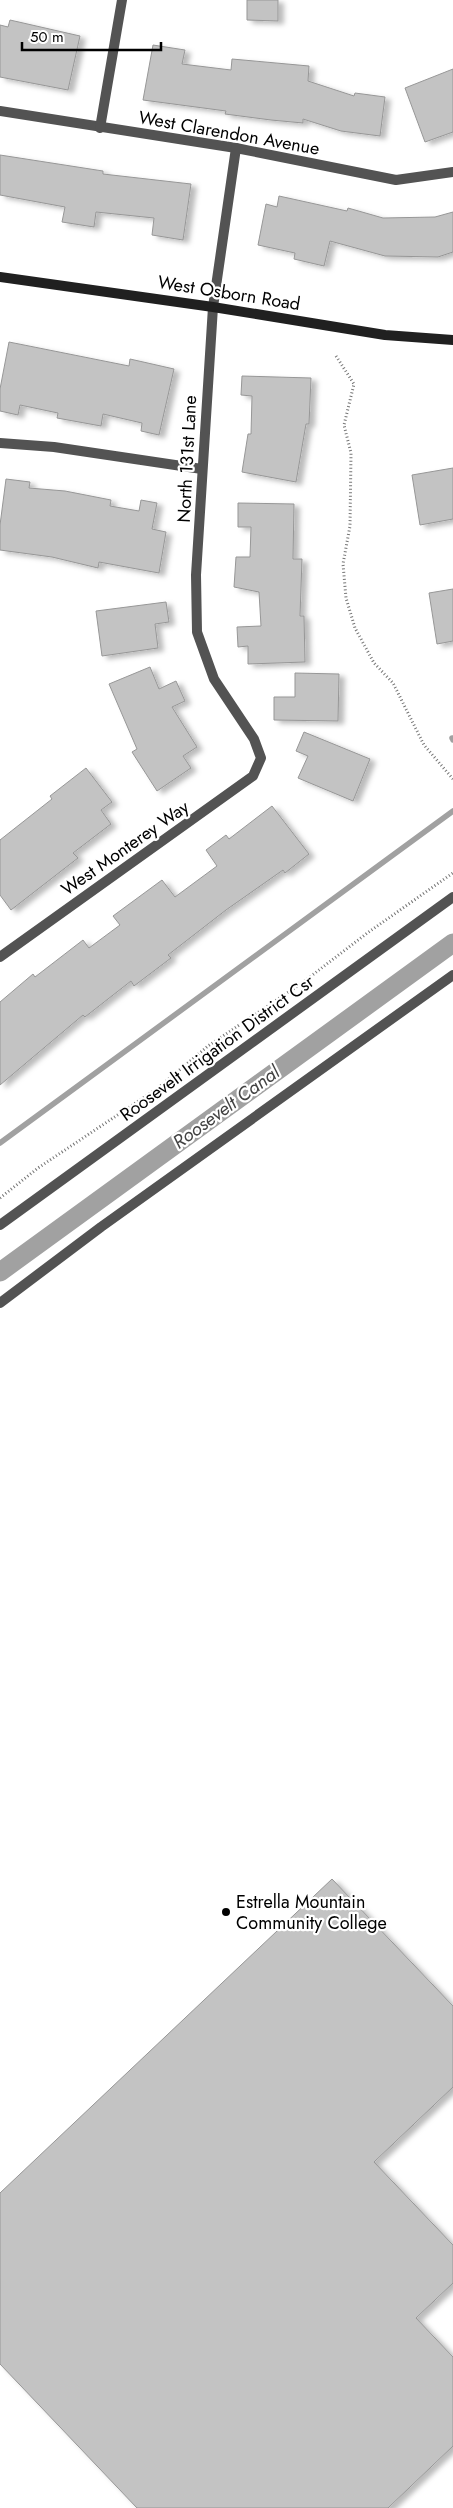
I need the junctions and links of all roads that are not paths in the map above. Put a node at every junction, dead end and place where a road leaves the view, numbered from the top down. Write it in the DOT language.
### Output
graph roads {
  1 [pos="122,0"];
  2 [pos="0,111"];
  3 [pos="100,128"];
  4 [pos="236,148"];
  5 [pos="453,172"];
  6 [pos="0,277"];
  7 [pos="212,307"];
  8 [pos="453,340"];
  9 [pos="0,443"];
  10 [pos="202,469"];
  11 [pos="261,758"];
  12 [pos="453,897"];
  13 [pos="0,957"];
  14 [pos="453,975"];
  15 [pos="0,1225"];
  16 [pos="0,1303"];
  1 -- 3 [label="street"];
  2 -- 3 [label="street, West Clarendon Avenue"];
  3 -- 4 [label="street, West Clarendon Avenue"];
  4 -- 5 [label="street, West Clarendon Avenue"];
  4 -- 7 [label="street, North 131st Lane"];
  6 -- 7 [label="street, West Osborn Road"];
  7 -- 8 [label="street, West Osborn Road"];
  7 -- 10 [label="street, North 131st Lane"];
  9 -- 10 [label="street"];
  10 -- 11 [label="street, North 131st Lane"];
  11 -- 13 [label="street, West Monterey Way"];
  12 -- 15 [label="street, Roosevelt Irrigation District Csr"];
  14 -- 16 [label="street"];
}
